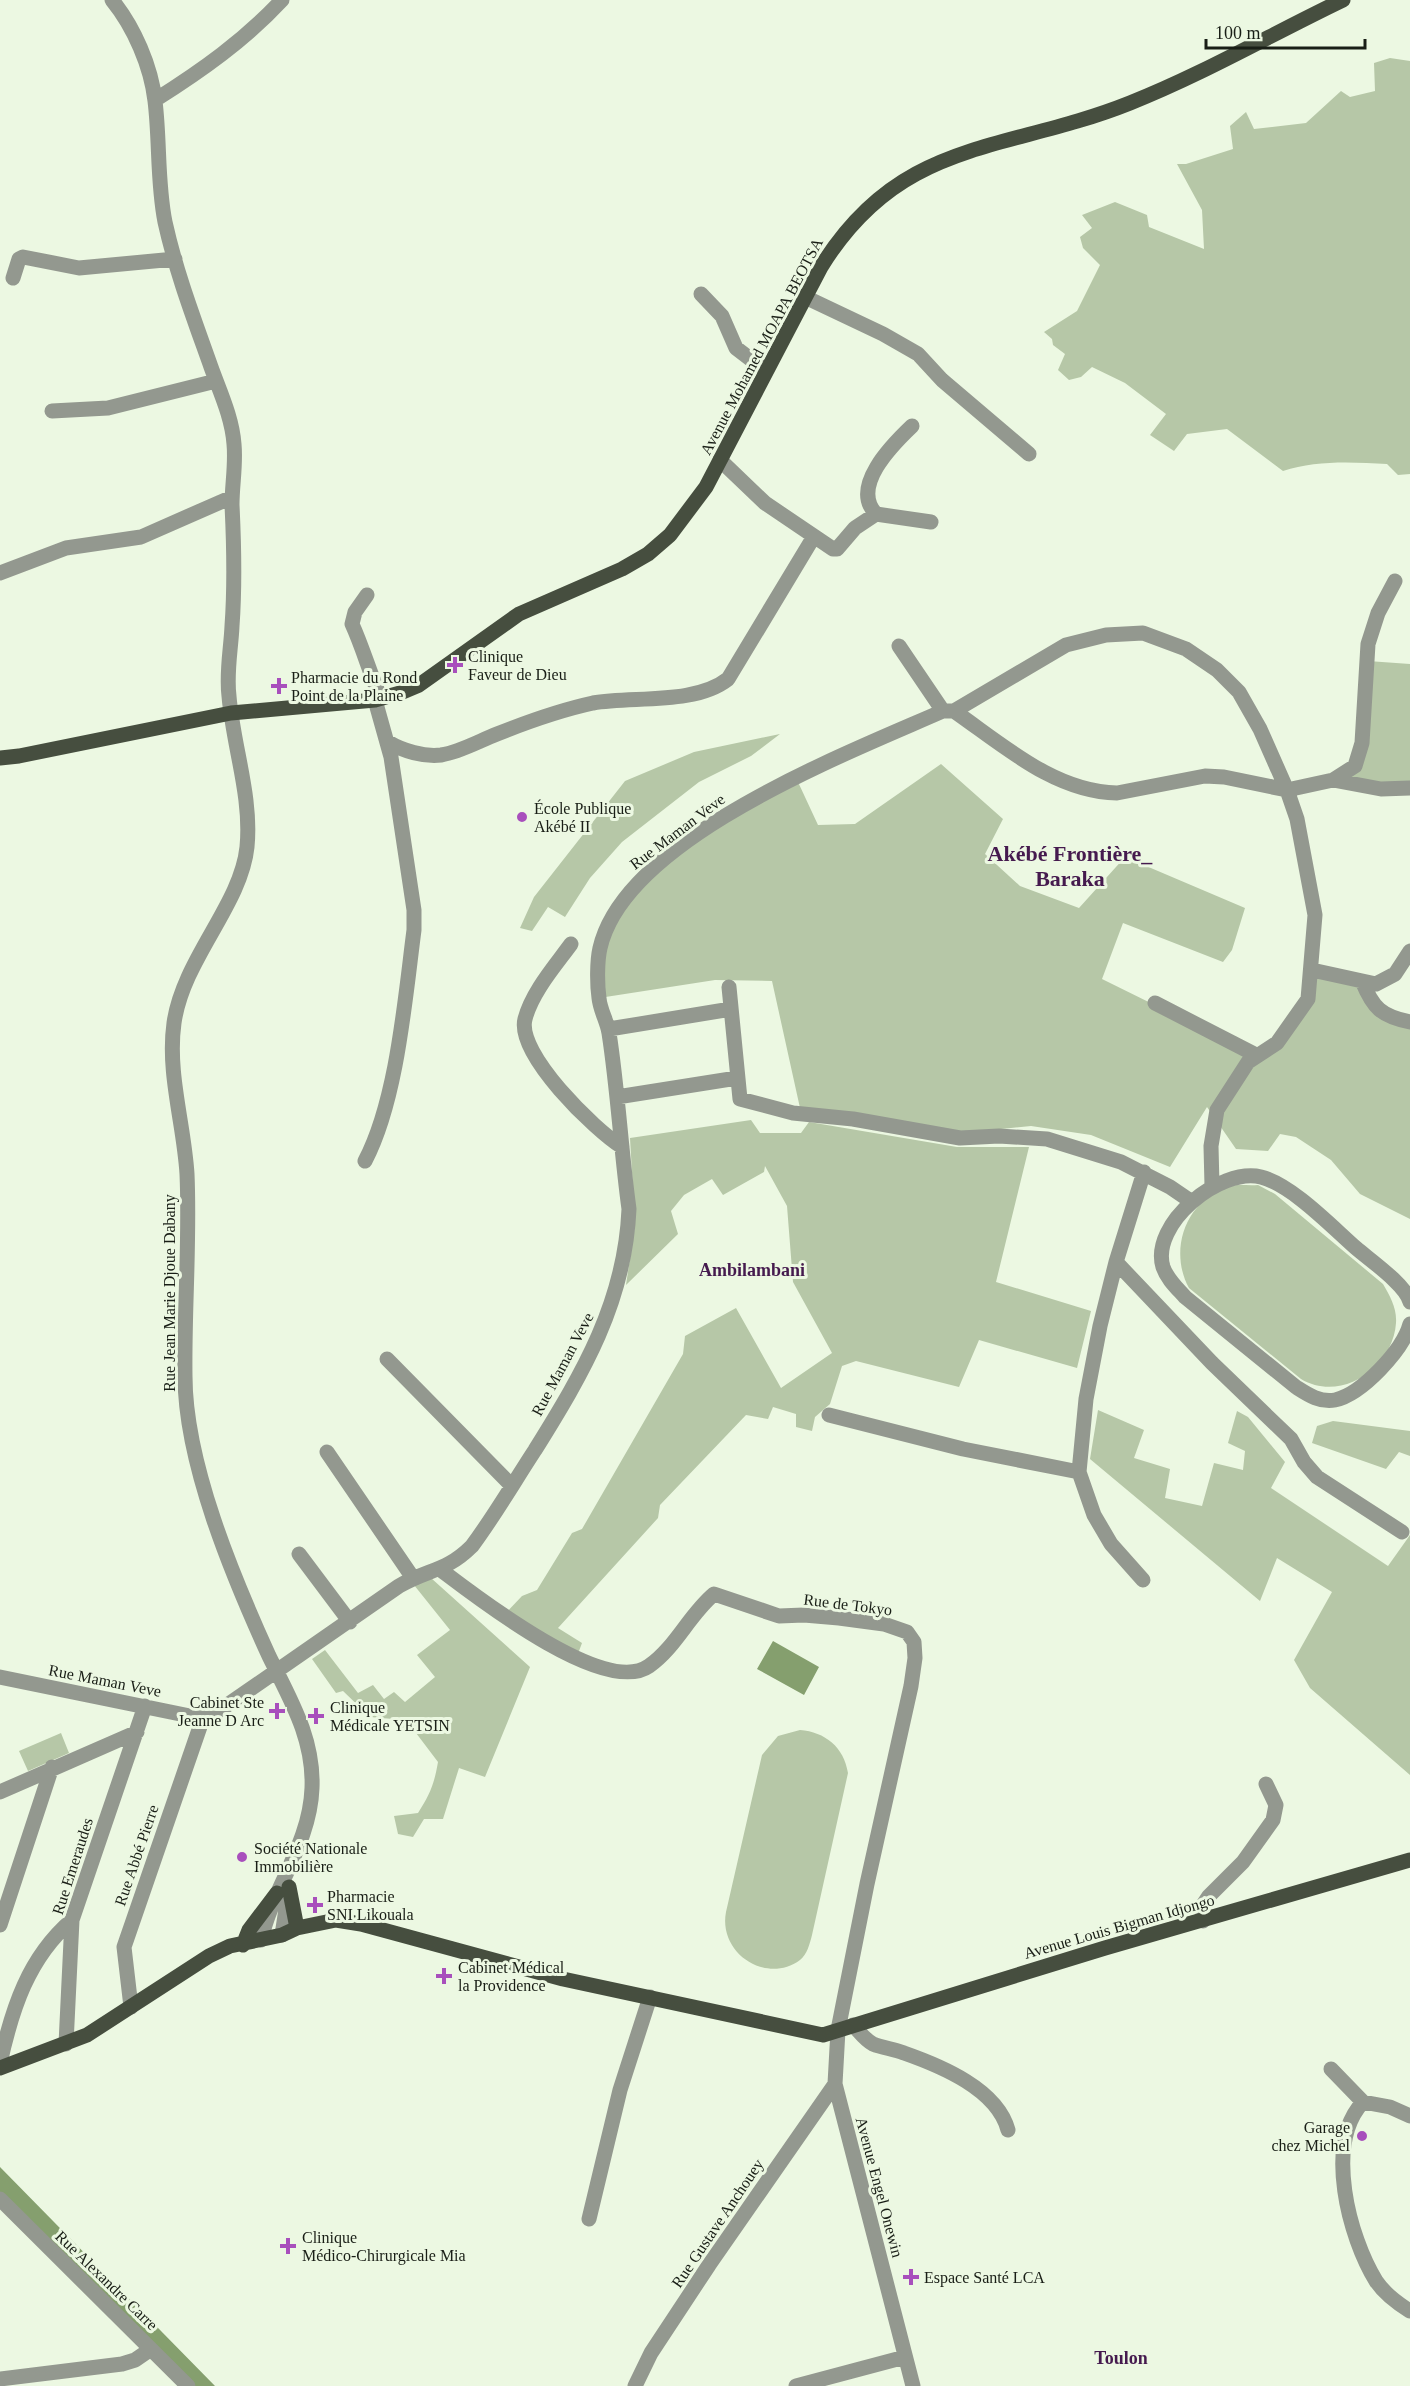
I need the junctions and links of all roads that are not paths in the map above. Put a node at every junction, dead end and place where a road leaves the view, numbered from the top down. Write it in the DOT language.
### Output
graph roads {
  1 [pos="112,0"];
  2 [pos="282,0"];
  3 [pos="1343,0"];
  4 [pos="155,100"];
  5 [pos="175,259"];
  6 [pos="13,278"];
  7 [pos="701,294"];
  8 [pos="805,297"];
  9 [pos="766,371"];
  10 [pos="216,381"];
  11 [pos="52,411"];
  12 [pos="912,426"];
  13 [pos="1029,454"];
  14 [pos="720,460"];
  15 [pos="232,497"];
  16 [pos="876,514"];
  17 [pos="931,522"];
  18 [pos="813,538"];
  19 [pos="0,573"];
  20 [pos="1395,581"];
  21 [pos="367,595"];
  22 [pos="899,646"];
  23 [pos="378,699"];
  24 [pos="949,711"];
  25 [pos="231,713"];
  26 [pos="388,742"];
  27 [pos="0,758"];
  28 [pos="1333,780"];
  29 [pos="1410,788"];
  30 [pos="1287,790"];
  31 [pos="571,944"];
  32 [pos="1410,951"];
  33 [pos="1312,970"];
  34 [pos="1362,981"];
  35 [pos="729,987"];
  36 [pos="1155,1004"];
  37 [pos="731,1010"];
  38 [pos="1410,1022"];
  39 [pos="609,1029"];
  40 [pos="1256,1055"];
  41 [pos="737,1078"];
  42 [pos="617,1097"];
  43 [pos="622,1147"];
  44 [pos="365,1161"];
  45 [pos="1144,1172"];
  46 [pos="1212,1186"];
  47 [pos="1192,1202"];
  48 [pos="1116,1262"];
  49 [pos="1410,1302"];
  50 [pos="1410,1324"];
  51 [pos="387,1359"];
  52 [pos="829,1415"];
  53 [pos="327,1452"];
  54 [pos="1079,1472"];
  55 [pos="512,1486"];
  56 [pos="1402,1532"];
  57 [pos="299,1554"];
  58 [pos="441,1570"];
  59 [pos="413,1578"];
  60 [pos="1143,1580"];
  61 [pos="350,1622"];
  62 [pos="278,1672"];
  63 [pos="0,1677"];
  64 [pos="145,1706"];
  65 [pos="203,1718"];
  66 [pos="137,1732"];
  67 [pos="52,1767"];
  68 [pos="1266,1784"];
  69 [pos="0,1792"];
  70 [pos="1410,1860"];
  71 [pos="283,1890"];
  72 [pos="72,1920"];
  73 [pos="1203,1920"];
  74 [pos="0,1925"];
  75 [pos="297,1928"];
  76 [pos="282,1935"];
  77 [pos="261,1940"];
  78 [pos="243,1945"];
  79 [pos="650,1997"];
  80 [pos="131,2007"];
  81 [pos="846,2027"];
  82 [pos="66,2044"];
  83 [pos="0,2066"];
  84 [pos="1331,2068"];
  85 [pos="835,2084"];
  86 [pos="1363,2102"];
  87 [pos="1410,2116"];
  88 [pos="1008,2130"];
  89 [pos="0,2199"];
  90 [pos="589,2219"];
  91 [pos="1410,2311"];
  92 [pos="151,2349"];
  93 [pos="905,2357"];
  94 [pos="0,2379"];
  95 [pos="188,2386"];
  96 [pos="635,2386"];
  97 [pos="796,2386"];
  98 [pos="913,2386"];
  1 -- 4 [label="street, Rue Jean Marie Djoue Dabany"];
  2 -- 4 [label="street"];
  3 -- 8 [label="main road, Avenue Mohamed MOAPA BEOTSA"];
  4 -- 5 [label="street, Rue Jean Marie Djoue Dabany"];
  5 -- 6 [label="street"];
  5 -- 10 [label="street, Rue Jean Marie Djoue Dabany"];
  7 -- 9 [label="street"];
  8 -- 9 [label="main road, Avenue Mohamed MOAPA BEOTSA"];
  8 -- 13 [label="street"];
  9 -- 14 [label="main road, Avenue Mohamed MOAPA BEOTSA"];
  10 -- 11 [label="street"];
  10 -- 15 [label="street, Rue Jean Marie Djoue Dabany"];
  12 -- 16 [label="street"];
  14 -- 18 [label="street"];
  14 -- 23 [label="main road, Avenue Mohamed MOAPA BEOTSA"];
  15 -- 19 [label="street"];
  15 -- 25 [label="street, Rue Jean Marie Djoue Dabany"];
  16 -- 17 [label="street"];
  16 -- 18 [label="street"];
  18 -- 26 [label="street"];
  20 -- 28 [label="street"];
  21 -- 23 [label="street"];
  22 -- 24 [label="street"];
  23 -- 25 [label="main road, Avenue Mohamed MOAPA BEOTSA"];
  23 -- 26 [label="street"];
  24 -- 30 [label="street"];
  24 -- 30 [label="street, Rue Maman Veve"];
  24 -- 39 [label="street, Rue Maman Veve"];
  25 -- 27 [label="main road, Avenue Mohamed MOAPA BEOTSA"];
  25 -- 62 [label="street, Rue Jean Marie Djoue Dabany"];
  26 -- 44 [label="street"];
  28 -- 29 [label="street"];
  28 -- 30 [label="street"];
  30 -- 33 [label="street, Rue Maman Veve"];
  31 -- 43 [label="street"];
  32 -- 34 [label="street"];
  33 -- 34 [label="street"];
  33 -- 40 [label="street, Rue Maman Veve"];
  34 -- 38 [label="street"];
  35 -- 37 [label="street"];
  36 -- 40 [label="street"];
  37 -- 39 [label="street"];
  37 -- 41 [label="street"];
  39 -- 42 [label="street, Rue Maman Veve"];
  40 -- 46 [label="street, Rue Maman Veve"];
  41 -- 42 [label="street"];
  41 -- 45 [label="street"];
  42 -- 43 [label="street, Rue Maman Veve"];
  43 -- 55 [label="street, Rue Maman Veve"];
  45 -- 47 [label="street"];
  45 -- 48 [label="street"];
  46 -- 47 [label="street"];
  46 -- 49 [label="street"];
  47 -- 50 [label="street"];
  48 -- 54 [label="street"];
  48 -- 56 [label="street"];
  51 -- 55 [label="street"];
  52 -- 54 [label="street"];
  53 -- 59 [label="street"];
  54 -- 60 [label="street"];
  55 -- 58 [label="street, Rue Maman Veve"];
  57 -- 61 [label="street"];
  58 -- 59 [label="street, Rue Maman Veve"];
  58 -- 81 [label="street, Rue de Tokyo"];
  59 -- 61 [label="street, Rue Maman Veve"];
  61 -- 62 [label="street, Rue Maman Veve"];
  62 -- 65 [label="street, Rue Maman Veve"];
  62 -- 71 [label="street, Rue Jean Marie Djoue Dabany"];
  63 -- 64 [label="street, Rue Maman Veve"];
  64 -- 65 [label="street, Rue Maman Veve"];
  64 -- 66 [label="street, Rue Emeraudes"];
  65 -- 80 [label="street, Rue Abbé Pierre"];
  66 -- 67 [label="street"];
  66 -- 72 [label="street, Rue Emeraudes"];
  67 -- 69 [label="street"];
  67 -- 74 [label="street"];
  68 -- 73 [label="street"];
  70 -- 73 [label="main road, Avenue Louis Bigman Idjongo"];
  71 -- 75 [label="main road"];
  71 -- 76 [label="street"];
  71 -- 77 [label="street"];
  71 -- 78 [label="main road"];
  72 -- 82 [label="street, Rue Emeraudes"];
  72 -- 83 [label="street"];
  73 -- 81 [label="main road, Avenue Louis Bigman Idjongo"];
  75 -- 76 [label="main road, Avenue Louis Bigman Idjongo"];
  75 -- 79 [label="main road, Avenue Louis Bigman Idjongo"];
  76 -- 77 [label="main road, Avenue Louis Bigman Idjongo"];
  77 -- 78 [label="main road, Avenue Louis Bigman Idjongo"];
  78 -- 80 [label="main road, Avenue Louis Bigman Idjongo"];
  79 -- 81 [label="main road, Avenue Louis Bigman Idjongo"];
  79 -- 90 [label="street"];
  80 -- 82 [label="main road, Avenue Louis Bigman Idjongo"];
  81 -- 85 [label="street, Avenue Engel Onewin"];
  81 -- 88 [label="street"];
  82 -- 83 [label="main road, Avenue Louis Bigman Idjongo"];
  84 -- 86 [label="street"];
  85 -- 93 [label="street, Avenue Engel Onewin"];
  85 -- 96 [label="street, Rue Gustave Anchouey"];
  86 -- 87 [label="street"];
  86 -- 91 [label="street"];
  89 -- 92 [label="street, Rue Alexandre Carre"];
  92 -- 94 [label="street"];
  92 -- 95 [label="street, Rue Alexandre Carre"];
  93 -- 97 [label="street"];
  93 -- 98 [label="street, Avenue Engel Onewin"];
}
